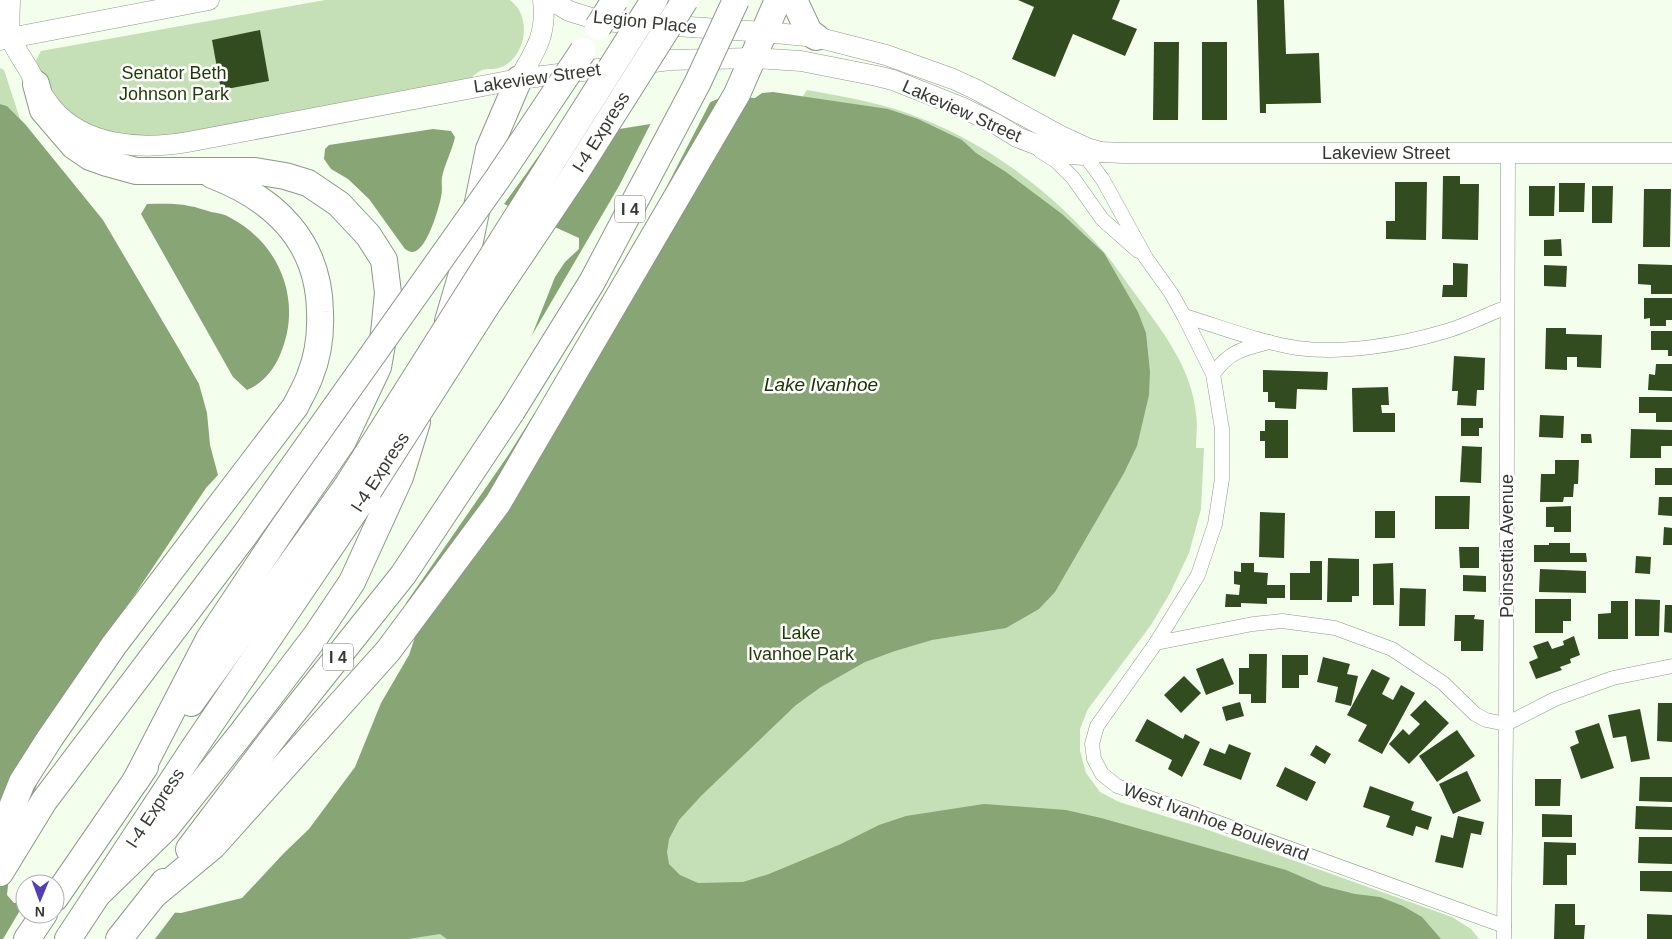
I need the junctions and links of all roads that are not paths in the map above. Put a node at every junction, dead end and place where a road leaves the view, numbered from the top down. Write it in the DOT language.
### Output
graph roads {
  1 [pos="10,0"];
  2 [pos="209,0"];
  3 [pos="543,0"];
  4 [pos="551,0"];
  5 [pos="605,0"];
  6 [pos="615,0"];
  7 [pos="654,0"];
  8 [pos="685,0"];
  9 [pos="736,0"];
  10 [pos="778,0"];
  11 [pos="794,0"];
  12 [pos="598,27"];
  13 [pos="713,29"];
  14 [pos="765,32"];
  15 [pos="816,38"];
  16 [pos="6,39"];
  17 [pos="752,58"];
  18 [pos="519,79"];
  19 [pos="36,84"];
  20 [pos="1017,137"];
  21 [pos="1093,153"];
  22 [pos="1508,153"];
  23 [pos="1672,153"];
  24 [pos="202,172"];
  25 [pos="1146,258"];
  26 [pos="1507,307"];
  27 [pos="1184,316"];
  28 [pos="1270,342"];
  29 [pos="1214,374"];
  30 [pos="358,488"];
  31 [pos="1156,643"];
  32 [pos="1672,666"];
  33 [pos="1506,724"];
  34 [pos="136,780"];
  35 [pos="0,837"];
  36 [pos="0,873"];
  37 [pos="65,883"];
  38 [pos="99,893"];
  39 [pos="154,895"];
  40 [pos="37,924"];
  41 [pos="1504,932"];
  42 [pos="27,939"];
  43 [pos="68,939"];
  44 [pos="119,939"];
  1 -- 16 [label="street"];
  2 -- 16 [label="street"];
  3 -- 18 [label="street"];
  4 -- 13 [label="street, Legion Place"];
  5 -- 12 [label="highway"];
  6 -- 12 [label="highway, bridge"];
  7 -- 30 [label="highway, I-4 Express, bridge"];
  8 -- 30 [label="highway, I-4 Express, bridge"];
  9 -- 39 [label="highway, I 4, bridge"];
  10 -- 14 [label="highway"];
  11 -- 15 [label="highway"];
  12 -- 36 [label="highway, bridge"];
  13 -- 14 [label="street, Lakeview Street"];
  14 -- 15 [label="street, Lakeview Street"];
  14 -- 17 [label="highway"];
  15 -- 21 [label="street, Lakeview Street"];
  16 -- 19 [label="street, Lakeview Street"];
  17 -- 18 [label="street, Lakeview Street"];
  17 -- 20 [label="street, Lakeview Street"];
  17 -- 39 [label="highway"];
  18 -- 19 [label="street, Lakeview Street"];
  18 -- 38 [label="highway"];
  19 -- 24 [label="highway"];
  20 -- 21 [label="street, Lakeview Street"];
  20 -- 25 [label="street, West Ivanhoe Boulevard"];
  21 -- 22 [label="street, Lakeview Street"];
  21 -- 25 [label="street, West Ivanhoe Boulevard"];
  22 -- 23 [label="street, Lakeview Street"];
  22 -- 26 [label="street, Poinsettia Avenue"];
  24 -- 34 [label="highway"];
  24 -- 35 [label="highway"];
  25 -- 27 [label="street, West Ivanhoe Boulevard"];
  26 -- 28 [label="street"];
  26 -- 33 [label="street, Poinsettia Avenue"];
  27 -- 28 [label="street"];
  27 -- 29 [label="street, West Ivanhoe Boulevard"];
  28 -- 29 [label="street"];
  29 -- 31 [label="street, West Ivanhoe Boulevard"];
  30 -- 34 [label="highway, I-4 Express"];
  30 -- 38 [label="highway, I-4 Express"];
  31 -- 33 [label="street"];
  31 -- 41 [label="street, West Ivanhoe Boulevard"];
  32 -- 33 [label="street"];
  33 -- 41 [label="street, Poinsettia Avenue"];
  34 -- 37 [label="highway, I-4 Express"];
  38 -- 43 [label="highway, I-4 Express"];
  39 -- 44 [label="highway, I 4"];
  40 -- 42 [label="highway"];
}
